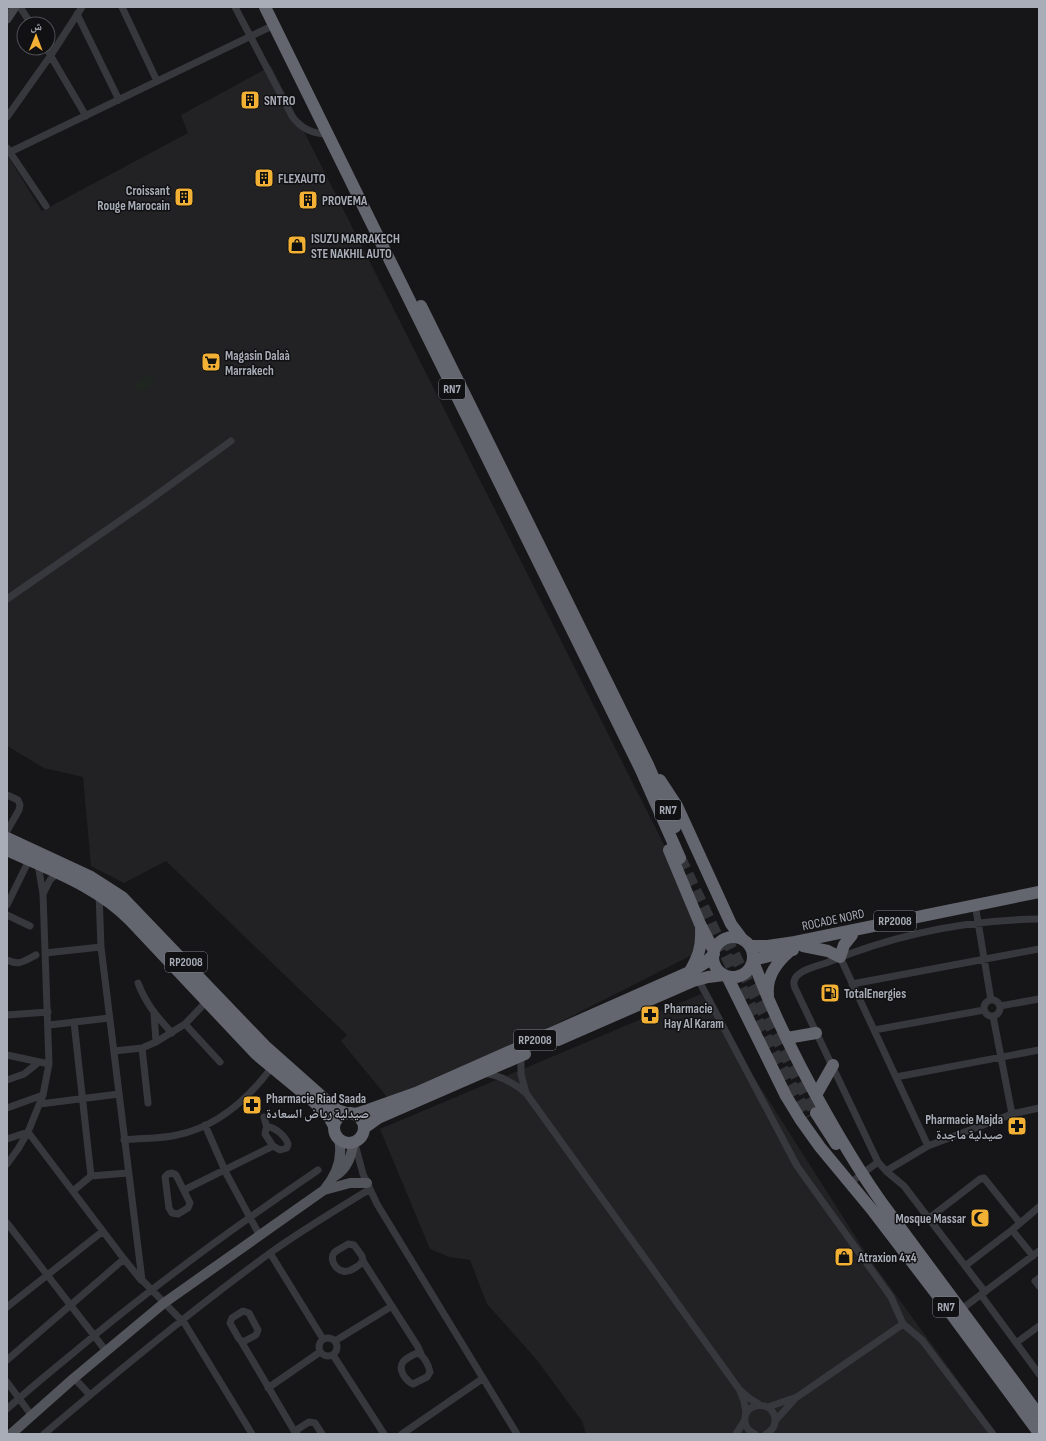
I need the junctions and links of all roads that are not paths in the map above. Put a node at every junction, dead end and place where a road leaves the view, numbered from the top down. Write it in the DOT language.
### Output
graph roads {
  1 [pos="15,7"];
  2 [pos="20,7"];
  3 [pos="82,7"];
  4 [pos="122,7"];
  5 [pos="235,7"];
  6 [pos="265,7"];
  7 [pos="275,7"];
  8 [pos="77,14"];
  9 [pos="26,16"];
  10 [pos="7,19"];
  11 [pos="274,25"];
  12 [pos="250,37"];
  13 [pos="56,46"];
  14 [pos="49,56"];
  15 [pos="51,56"];
  16 [pos="157,81"];
  17 [pos="119,100"];
  18 [pos="86,116"];
  19 [pos="7,117"];
  20 [pos="328,134"];
  21 [pos="8,150"];
  22 [pos="46,206"];
  23 [pos="231,441"];
  24 [pos="7,599"];
  25 [pos="644,768"];
  26 [pos="7,795"];
  27 [pos="7,831"];
  28 [pos="7,838"];
  29 [pos="7,850"];
  30 [pos="684,857"];
  31 [pos="34,862"];
  32 [pos="56,873"];
  33 [pos="1039,892"];
  34 [pos="43,894"];
  35 [pos="99,894"];
  36 [pos="1039,898"];
  37 [pos="7,905"];
  38 [pos="976,910"];
  39 [pos="7,914"];
  40 [pos="1039,919"];
  41 [pos="978,923"];
  42 [pos="700,924"];
  43 [pos="30,926"];
  44 [pos="852,934"];
  45 [pos="746,943"];
  46 [pos="804,946"];
  47 [pos="101,947"];
  48 [pos="1039,949"];
  49 [pos="790,950"];
  50 [pos="714,952"];
  51 [pos="45,953"];
  52 [pos="36,955"];
  53 [pos="840,957"];
  54 [pos="7,960"];
  55 [pos="753,960"];
  56 [pos="984,960"];
  57 [pos="725,975"];
  58 [pos="693,976"];
  59 [pos="138,982"];
  60 [pos="852,984"];
  61 [pos="769,999"];
  62 [pos="1039,999"];
  63 [pos="991,1000"];
  64 [pos="207,1001"];
  65 [pos="1000,1006"];
  66 [pos="984,1010"];
  67 [pos="48,1012"];
  68 [pos="154,1014"];
  69 [pos="7,1015"];
  70 [pos="993,1016"];
  71 [pos="110,1018"];
  72 [pos="74,1022"];
  73 [pos="186,1024"];
  74 [pos="49,1025"];
  75 [pos="874,1030"];
  76 [pos="172,1033"];
  77 [pos="816,1033"];
  78 [pos="787,1038"];
  79 [pos="156,1042"];
  80 [pos="142,1048"];
  81 [pos="1039,1050"];
  82 [pos="114,1052"];
  83 [pos="7,1055"];
  84 [pos="522,1056"];
  85 [pos="1001,1057"];
  86 [pos="39,1062"];
  87 [pos="220,1062"];
  88 [pos="49,1064"];
  89 [pos="832,1065"];
  90 [pos="272,1067"];
  91 [pos="483,1073"];
  92 [pos="896,1077"];
  93 [pos="7,1080"];
  94 [pos="526,1093"];
  95 [pos="43,1094"];
  96 [pos="119,1094"];
  97 [pos="816,1095"];
  98 [pos="82,1098"];
  99 [pos="148,1103"];
  100 [pos="40,1104"];
  101 [pos="7,1108"];
  102 [pos="1039,1108"];
  103 [pos="348,1113"];
  104 [pos="1012,1114"];
  105 [pos="264,1117"];
  106 [pos="204,1125"];
  107 [pos="334,1126"];
  108 [pos="268,1128"];
  109 [pos="364,1128"];
  110 [pos="28,1132"];
  111 [pos="7,1139"];
  112 [pos="338,1139"];
  113 [pos="124,1140"];
  114 [pos="354,1142"];
  115 [pos="273,1146"];
  116 [pos="928,1146"];
  117 [pos="878,1162"];
  118 [pos="7,1164"];
  119 [pos="225,1170"];
  120 [pos="318,1170"];
  121 [pos="886,1171"];
  122 [pos="128,1173"];
  123 [pos="862,1174"];
  124 [pos="91,1176"];
  125 [pos="334,1177"];
  126 [pos="850,1183"];
  127 [pos="368,1186"];
  128 [pos="184,1190"];
  129 [pos="324,1190"];
  130 [pos="74,1191"];
  131 [pos="1039,1207"];
  132 [pos="249,1217"];
  133 [pos="928,1219"];
  134 [pos="1020,1222"];
  135 [pos="7,1223"];
  136 [pos="1012,1230"];
  137 [pos="103,1231"];
  138 [pos="260,1236"];
  139 [pos="1039,1251"];
  140 [pos="270,1253"];
  141 [pos="1033,1256"];
  142 [pos="124,1259"];
  143 [pos="363,1261"];
  144 [pos="965,1266"];
  145 [pos="47,1275"];
  146 [pos="1039,1278"];
  147 [pos="142,1280"];
  148 [pos="1039,1286"];
  149 [pos="150,1290"];
  150 [pos="983,1294"];
  151 [pos="164,1303"];
  152 [pos="70,1305"];
  153 [pos="392,1306"];
  154 [pos="7,1307"];
  155 [pos="957,1313"];
  156 [pos="182,1320"];
  157 [pos="903,1324"];
  158 [pos="1039,1326"];
  159 [pos="94,1335"];
  160 [pos="323,1339"];
  161 [pos="240,1341"];
  162 [pos="335,1341"];
  163 [pos="1016,1343"];
  164 [pos="106,1351"];
  165 [pos="320,1352"];
  166 [pos="421,1354"];
  167 [pos="333,1355"];
  168 [pos="7,1360"];
  169 [pos="1039,1374"];
  170 [pos="74,1378"];
  171 [pos="482,1379"];
  172 [pos="7,1382"];
  173 [pos="268,1388"];
  174 [pos="739,1389"];
  175 [pos="90,1395"];
  176 [pos="797,1397"];
  177 [pos="19,1398"];
  178 [pos="760,1405"];
  179 [pos="768,1407"];
  180 [pos="7,1409"];
  181 [pos="1039,1415"];
  182 [pos="32,1416"];
  183 [pos="746,1417"];
  184 [pos="775,1423"];
  185 [pos="1039,1433"];
  186 [pos="12,1434"];
  187 [pos="44,1434"];
  188 [pos="252,1434"];
  189 [pos="296,1434"];
  190 [pos="322,1434"];
  191 [pos="384,1434"];
  192 [pos="402,1434"];
  193 [pos="517,1434"];
  194 [pos="736,1434"];
  195 [pos="755,1434"];
  196 [pos="766,1434"];
  197 [pos="777,1434"];
  198 [pos="993,1434"];
  1 -- 10 [label="street"];
  2 -- 9 [label="street"];
  3 -- 8 [label="street"];
  4 -- 16 [label="street"];
  5 -- 12 [label="street"];
  6 -- 11 [label="highway, RN7"];
  7 -- 25 [label="highway, RN7"];
  8 -- 13 [label="street"];
  8 -- 17 [label="street"];
  11 -- 12 [label="street"];
  11 -- 20 [label="highway, RN7"];
  12 -- 16 [label="street"];
  12 -- 20 [label="street"];
  14 -- 19 [label="street"];
  15 -- 18 [label="street"];
  16 -- 17 [label="street"];
  17 -- 18 [label="street"];
  18 -- 21 [label="street"];
  20 -- 25 [label="highway, RN7"];
  21 -- 22 [label="street"];
  23 -- 24 [label="street"];
  25 -- 30 [label="highway, RN7"];
  25 -- 42 [label="highway"];
  25 -- 45 [label="highway"];
  26 -- 27 [label="street"];
  28 -- 103 [label="highway, RP2008"];
  29 -- 31 [label="highway, RP2008"];
  31 -- 32 [label="highway, RP2008"];
  31 -- 34 [label="street"];
  31 -- 37 [label="street"];
  32 -- 34 [label="street"];
  32 -- 35 [label="highway, RP2008"];
  33 -- 45 [label="highway, ROCADE NORD / RP2008"];
  34 -- 51 [label="street"];
  35 -- 47 [label="street"];
  35 -- 64 [label="highway, RP2008"];
  36 -- 38 [label="highway, ROCADE NORD / RP2008"];
  38 -- 41 [label="street"];
  38 -- 44 [label="highway, ROCADE NORD / RP2008"];
  39 -- 43 [label="street"];
  40 -- 41 [label="street"];
  41 -- 53 [label="street"];
  41 -- 56 [label="street"];
  42 -- 50 [label="highway"];
  42 -- 58 [label="highway"];
  44 -- 46 [label="highway, ROCADE NORD / RP2008"];
  44 -- 53 [label="highway"];
  45 -- 50 [label="highway"];
  45 -- 55 [label="highway"];
  46 -- 49 [label="highway, ROCADE NORD / RP2008"];
  46 -- 53 [label="highway"];
  47 -- 51 [label="street"];
  47 -- 71 [label="street"];
  48 -- 56 [label="street"];
  49 -- 55 [label="highway, ROCADE NORD / RP2008"];
  49 -- 61 [label="highway"];
  50 -- 57 [label="highway"];
  50 -- 58 [label="highway, RP2008"];
  51 -- 67 [label="street"];
  52 -- 54 [label="street"];
  53 -- 60 [label="street"];
  53 -- 77 [label="street"];
  55 -- 57 [label="highway"];
  55 -- 61 [label="highway"];
  56 -- 60 [label="street"];
  56 -- 63 [label="street"];
  57 -- 58 [label="highway, RP2008"];
  57 -- 126 [label="highway"];
  58 -- 84 [label="highway, RP2008"];
  58 -- 103 [label="highway, RP2008"];
  58 -- 157 [label="street"];
  59 -- 68 [label="street"];
  60 -- 75 [label="street"];
  61 -- 78 [label="highway"];
  62 -- 65 [label="street"];
  63 -- 65 [label="street"];
  63 -- 66 [label="street"];
  64 -- 73 [label="street"];
  64 -- 90 [label="highway, RP2008"];
  65 -- 70 [label="street"];
  66 -- 70 [label="street"];
  66 -- 75 [label="street"];
  67 -- 69 [label="street"];
  67 -- 74 [label="street"];
  68 -- 76 [label="street"];
  68 -- 79 [label="street"];
  70 -- 85 [label="street"];
  71 -- 72 [label="street"];
  71 -- 82 [label="street"];
  72 -- 74 [label="street"];
  72 -- 98 [label="street"];
  73 -- 76 [label="street"];
  73 -- 87 [label="street"];
  74 -- 88 [label="street"];
  75 -- 92 [label="street"];
  76 -- 79 [label="street"];
  77 -- 78 [label="highway"];
  77 -- 89 [label="street"];
  78 -- 97 [label="highway"];
  79 -- 80 [label="street"];
  80 -- 82 [label="street"];
  80 -- 99 [label="street"];
  81 -- 85 [label="street"];
  82 -- 96 [label="street"];
  83 -- 86 [label="street"];
  84 -- 91 [label="highway, RP2008"];
  84 -- 94 [label="street"];
  85 -- 92 [label="street"];
  85 -- 104 [label="street"];
  86 -- 88 [label="street"];
  86 -- 93 [label="street"];
  88 -- 95 [label="street"];
  89 -- 97 [label="highway"];
  89 -- 117 [label="street"];
  90 -- 106 [label="street"];
  90 -- 107 [label="highway, RP2008"];
  91 -- 94 [label="street"];
  91 -- 109 [label="highway, RP2008"];
  92 -- 116 [label="street"];
  94 -- 174 [label="street"];
  95 -- 100 [label="street"];
  95 -- 101 [label="street"];
  96 -- 98 [label="street"];
  96 -- 113 [label="street"];
  97 -- 123 [label="highway"];
  98 -- 100 [label="street"];
  98 -- 124 [label="street"];
  100 -- 110 [label="street"];
  102 -- 104 [label="street"];
  103 -- 107 [label="highway"];
  103 -- 109 [label="highway, RP2008"];
  104 -- 116 [label="street"];
  105 -- 108 [label="street"];
  106 -- 113 [label="street"];
  106 -- 119 [label="street"];
  107 -- 112 [label="highway, RP2008"];
  108 -- 115 [label="street"];
  108 -- 115 [label="street"];
  109 -- 114 [label="highway, RP2008"];
  110 -- 111 [label="street"];
  110 -- 118 [label="street"];
  110 -- 130 [label="street"];
  112 -- 114 [label="highway"];
  112 -- 125 [label="main road"];
  113 -- 122 [label="street"];
  114 -- 125 [label="main road"];
  114 -- 127 [label="street"];
  115 -- 119 [label="street"];
  116 -- 121 [label="street"];
  117 -- 121 [label="street"];
  117 -- 123 [label="street"];
  119 -- 128 [label="street"];
  119 -- 132 [label="street"];
  120 -- 132 [label="street"];
  121 -- 133 [label="street"];
  122 -- 124 [label="street"];
  122 -- 147 [label="street"];
  123 -- 126 [label="street"];
  123 -- 126 [label="highway, RN7"];
  123 -- 155 [label="highway, RN7"];
  124 -- 130 [label="street"];
  125 -- 129 [label="main road"];
  126 -- 155 [label="highway, RN7"];
  127 -- 129 [label="main road"];
  127 -- 140 [label="street"];
  127 -- 171 [label="street"];
  128 -- 128 [label="street"];
  129 -- 138 [label="main road"];
  130 -- 137 [label="street"];
  131 -- 134 [label="street"];
  132 -- 138 [label="street"];
  132 -- 149 [label="street"];
  133 -- 134 [label="street"];
  133 -- 144 [label="street"];
  134 -- 136 [label="street"];
  135 -- 145 [label="street"];
  136 -- 141 [label="street"];
  136 -- 144 [label="street"];
  137 -- 142 [label="street"];
  137 -- 145 [label="street"];
  138 -- 151 [label="main road"];
  139 -- 141 [label="street"];
  140 -- 156 [label="street"];
  140 -- 160 [label="street"];
  141 -- 150 [label="street"];
  142 -- 147 [label="street"];
  142 -- 152 [label="street"];
  143 -- 143 [label="street"];
  143 -- 153 [label="street"];
  144 -- 150 [label="street"];
  145 -- 152 [label="street"];
  145 -- 154 [label="street"];
  146 -- 148 [label="street"];
  147 -- 149 [label="street"];
  149 -- 151 [label="street"];
  149 -- 159 [label="street"];
  150 -- 155 [label="street"];
  150 -- 163 [label="street"];
  151 -- 156 [label="street"];
  151 -- 164 [label="main road"];
  152 -- 159 [label="street"];
  152 -- 168 [label="street"];
  153 -- 162 [label="street"];
  153 -- 166 [label="street"];
  155 -- 181 [label="highway, RN7"];
  155 -- 185 [label="highway, RN7"];
  156 -- 175 [label="street"];
  156 -- 188 [label="street"];
  157 -- 176 [label="street"];
  157 -- 198 [label="street"];
  158 -- 163 [label="street"];
  159 -- 164 [label="street"];
  159 -- 177 [label="street"];
  160 -- 162 [label="street"];
  160 -- 165 [label="street"];
  161 -- 161 [label="street"];
  161 -- 173 [label="street"];
  162 -- 167 [label="street"];
  163 -- 169 [label="street"];
  164 -- 170 [label="main road"];
  165 -- 167 [label="street"];
  165 -- 173 [label="street"];
  166 -- 166 [label="street"];
  167 -- 191 [label="street"];
  170 -- 175 [label="street"];
  170 -- 182 [label="main road"];
  171 -- 192 [label="street"];
  171 -- 193 [label="street"];
  172 -- 177 [label="street"];
  173 -- 189 [label="street"];
  174 -- 178 [label="street"];
  174 -- 183 [label="street"];
  175 -- 187 [label="street"];
  176 -- 179 [label="street"];
  176 -- 184 [label="street"];
  177 -- 180 [label="street"];
  177 -- 182 [label="street"];
  178 -- 179 [label="street"];
  178 -- 183 [label="street"];
  179 -- 184 [label="street"];
  182 -- 186 [label="main road"];
  183 -- 194 [label="street"];
  183 -- 195 [label="street"];
  184 -- 196 [label="street"];
  184 -- 197 [label="street"];
  189 -- 190 [label="street"];
}
